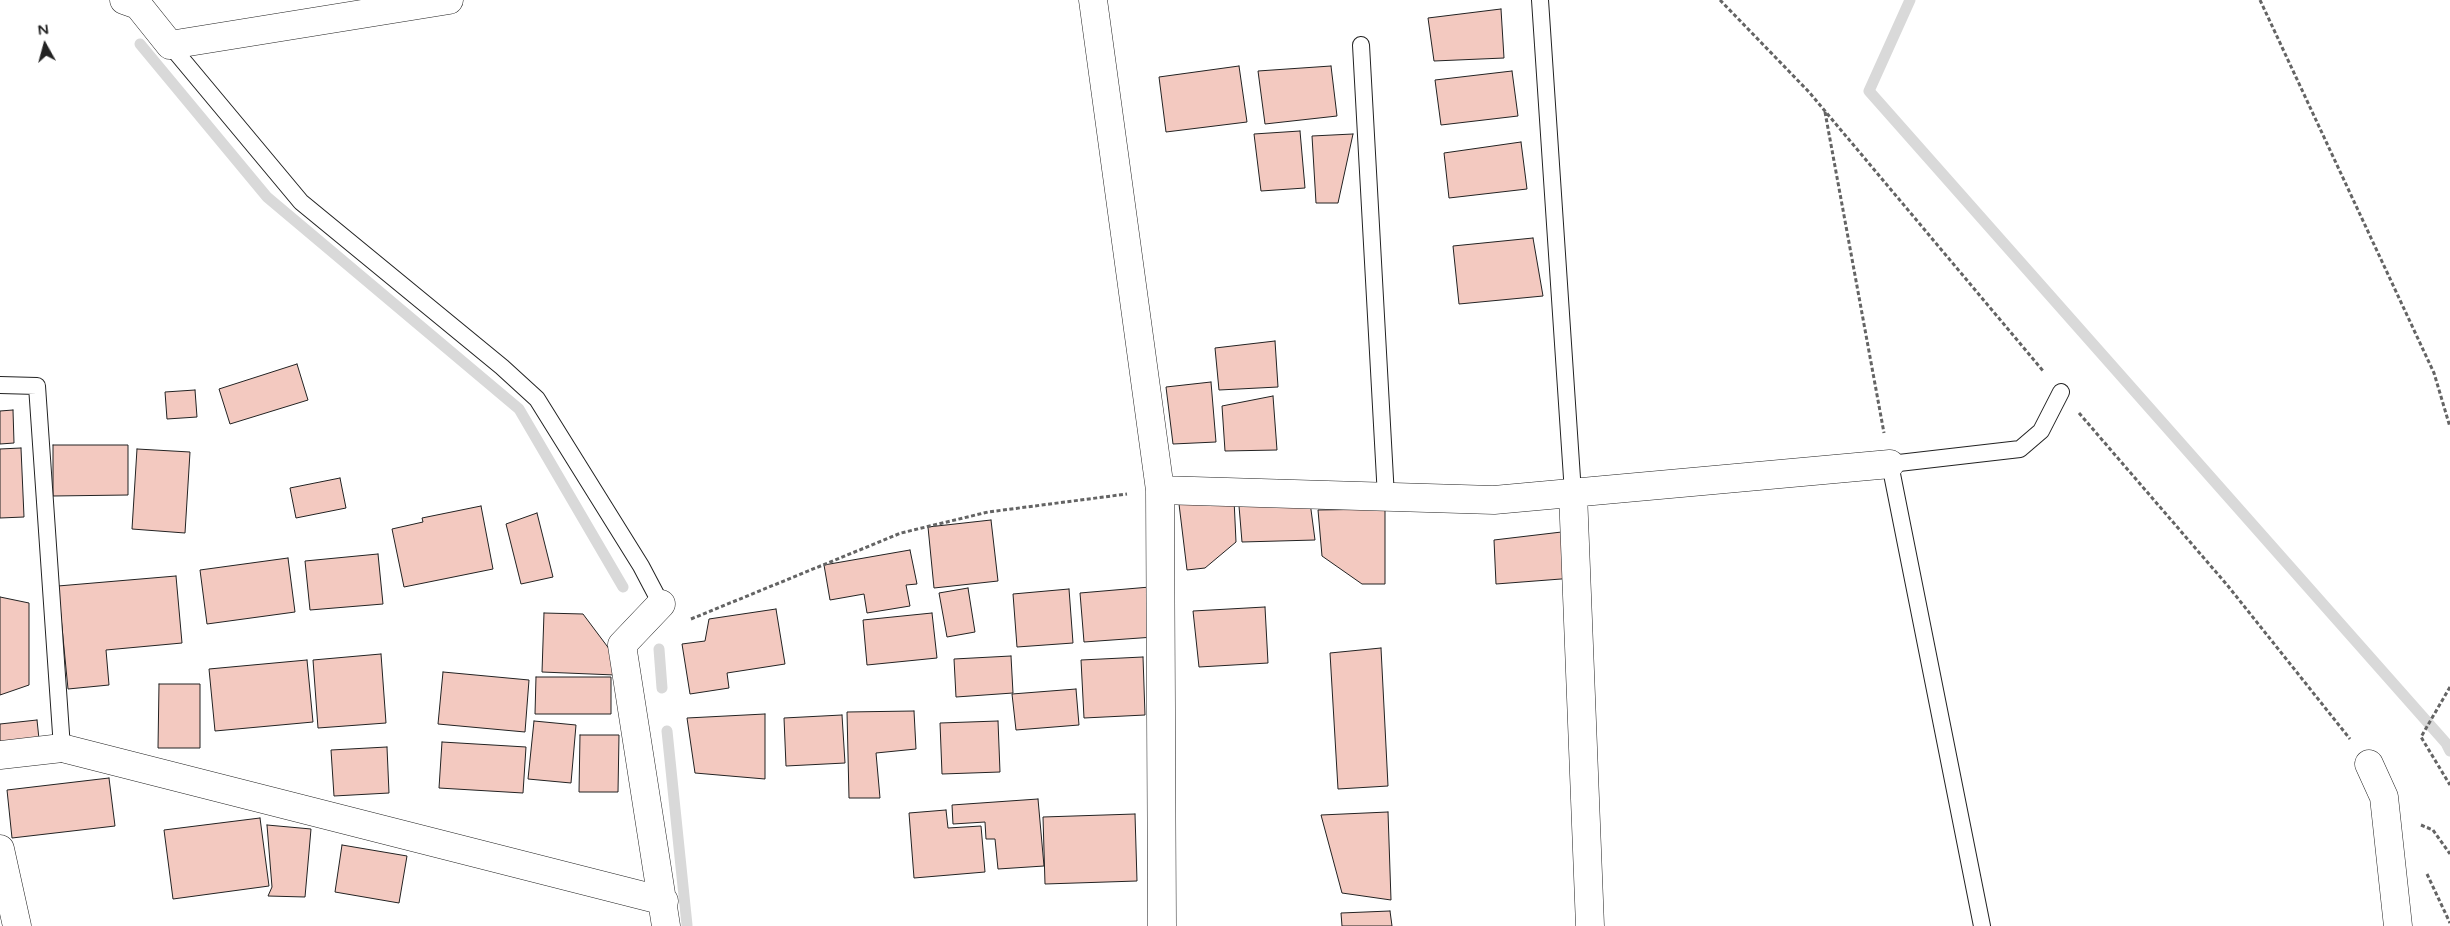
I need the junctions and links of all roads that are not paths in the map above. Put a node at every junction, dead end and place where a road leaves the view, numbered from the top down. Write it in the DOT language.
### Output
graph roads {
  1 [pos="124,0"];
  2 [pos="449,0"];
  3 [pos="1093,0"];
  4 [pos="1540,0"];
  5 [pos="170,45"];
  6 [pos="1361,45"];
  7 [pos="0,385"];
  8 [pos="2061,392"];
  9 [pos="1890,464"];
  10 [pos="1160,490"];
  11 [pos="1573,493"];
  12 [pos="1386,497"];
  13 [pos="658,608"];
  14 [pos="62,748"];
  15 [pos="0,755"];
  16 [pos="2369,764"];
  17 [pos="0,849"];
  18 [pos="665,913"];
  19 [pos="17,926"];
  20 [pos="1162,926"];
  21 [pos="1590,926"];
  22 [pos="1982,926"];
  23 [pos="2398,926"];
  1 -- 5 [label="street"];
  2 -- 5 [label="street"];
  3 -- 10 [label="street"];
  4 -- 11 [label="lane"];
  5 -- 13 [label="lane"];
  6 -- 12 [label="lane"];
  7 -- 14 [label="lane"];
  8 -- 9 [label="lane"];
  9 -- 11 [label="street"];
  9 -- 22 [label="lane"];
  10 -- 12 [label="street"];
  10 -- 20 [label="street"];
  11 -- 12 [label="street"];
  11 -- 21 [label="street"];
  13 -- 18 [label="street"];
  14 -- 15 [label="street"];
  14 -- 18 [label="street"];
  16 -- 23 [label="street"];
  17 -- 19 [label="street"];
}
